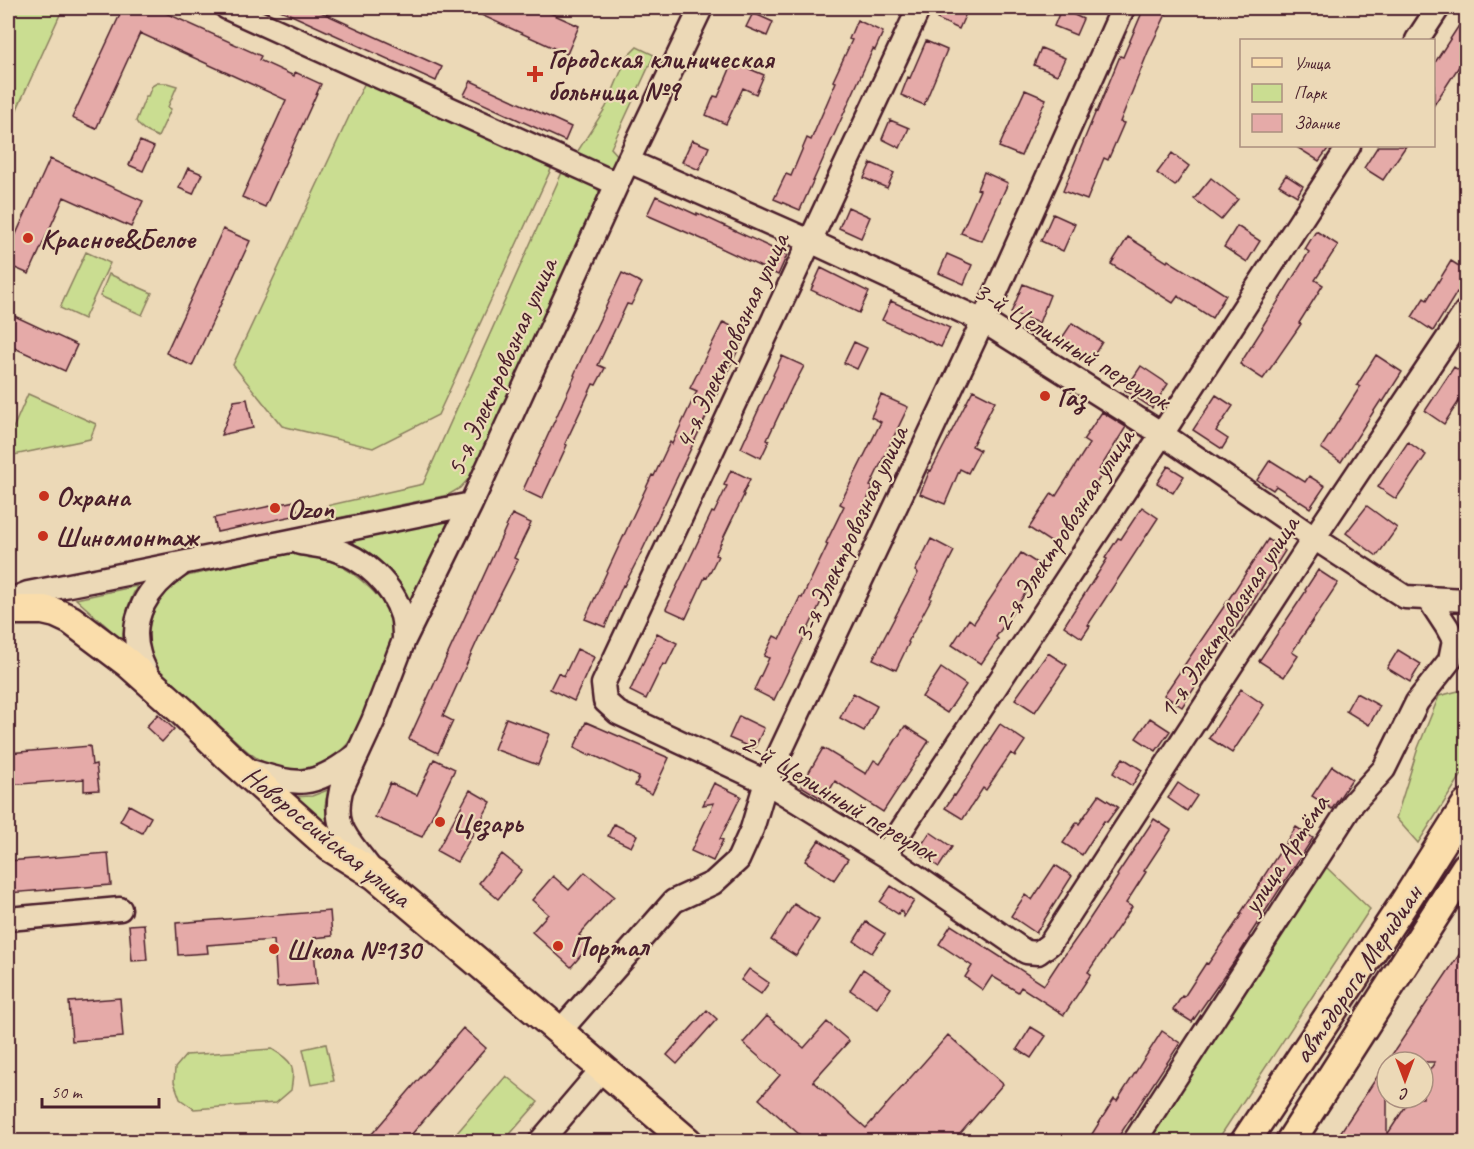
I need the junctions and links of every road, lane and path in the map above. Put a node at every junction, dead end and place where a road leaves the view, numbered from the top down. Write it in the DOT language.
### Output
graph roads {
  1 [pos="227,8"];
  2 [pos="701,8"];
  3 [pos="919,8"];
  4 [pos="1123,8"];
  5 [pos="1438,8"];
  6 [pos="1418,39"];
  7 [pos="1348,147"];
  8 [pos="628,161"];
  9 [pos="617,184"];
  10 [pos="810,241"];
  11 [pos="1467,312"];
  12 [pos="983,321"];
  13 [pos="1162,434"];
  14 [pos="471,504"];
  15 [pos="1314,538"];
  16 [pos="284,542"];
  17 [pos="182,564"];
  18 [pos="1428,598"];
  19 [pos="1467,600"];
  20 [pos="8,601"];
  21 [pos="8,610"];
  22 [pos="404,640"];
  23 [pos="153,686"];
  24 [pos="605,701"];
  25 [pos="358,753"];
  26 [pos="242,768"];
  27 [pos="766,782"];
  28 [pos="1467,806"];
  29 [pos="885,855"];
  30 [pos="1467,867"];
  31 [pos="375,875"];
  32 [pos="120,909"];
  33 [pos="8,919"];
  34 [pos="1038,953"];
  35 [pos="560,1031"];
  36 [pos="603,1068"];
  37 [pos="540,1142"];
  38 [pos="688,1142"];
  39 [pos="1134,1142"];
  40 [pos="1245,1142"];
  41 [pos="1290,1142"];
  1 -- 9 [label="street"];
  2 -- 8 [label="street, 5-я Электровозная улица"];
  3 -- 10 [label="street, 4-я Электровозная улица"];
  4 -- 12 [label="street, 3-я Электровозная улица"];
  5 -- 6 [label="street"];
  7 -- 13 [label="street, 2-я Электровозная улица"];
  8 -- 9 [label="street, 5-я Электровозная улица"];
  8 -- 10 [label="street, 3-й Целинный переулок"];
  9 -- 14 [label="street, 5-я Электровозная улица"];
  10 -- 12 [label="street, 3-й Целинный переулок"];
  10 -- 24 [label="street, 4-я Электровозная улица"];
  11 -- 15 [label="street, 1-я Электровозная улица"];
  12 -- 13 [label="street, 3-й Целинный переулок"];
  12 -- 27 [label="street, 3-я Электровозная улица"];
  13 -- 15 [label="street, 3-й Целинный переулок"];
  13 -- 29 [label="street, 2-я Электровозная улица"];
  14 -- 16 [label="street"];
  14 -- 22 [label="street, 5-я Электровозная улица"];
  15 -- 18 [label="street, 3-й Целинный переулок"];
  15 -- 34 [label="street, 1-я Электровозная улица"];
  16 -- 17 [label="street"];
  16 -- 22 [label="street"];
  17 -- 20 [label="street"];
  17 -- 23 [label="street"];
  18 -- 19 [label="street, 3-й Целинный переулок"];
  18 -- 39 [label="street, улица Артёма"];
  21 -- 23 [label="main road, Новороссийская улица"];
  22 -- 25 [label="street, 5-я Электровозная улица"];
  23 -- 26 [label="main road, Новороссийская улица"];
  24 -- 27 [label="street, 2-й Целинный переулок"];
  25 -- 26 [label="street"];
  25 -- 31 [label="street, 5-я Электровозная улица"];
  26 -- 31 [label="main road, Новороссийская улица"];
  27 -- 29 [label="street, 2-й Целинный переулок"];
  27 -- 35 [label="street, 3-я Электровозная улица"];
  28 -- 40 [label="main road, автодорога Меридиан"];
  29 -- 34 [label="street, 2-й Целинный переулок"];
  30 -- 41 [label="main road, автодорога Меридиан"];
  31 -- 35 [label="main road, Новороссийская улица"];
  32 -- 33 [label="street"];
  35 -- 36 [label="main road, Новороссийская улица"];
  36 -- 37 [label="street"];
  36 -- 38 [label="main road, Новороссийская улица"];
}
